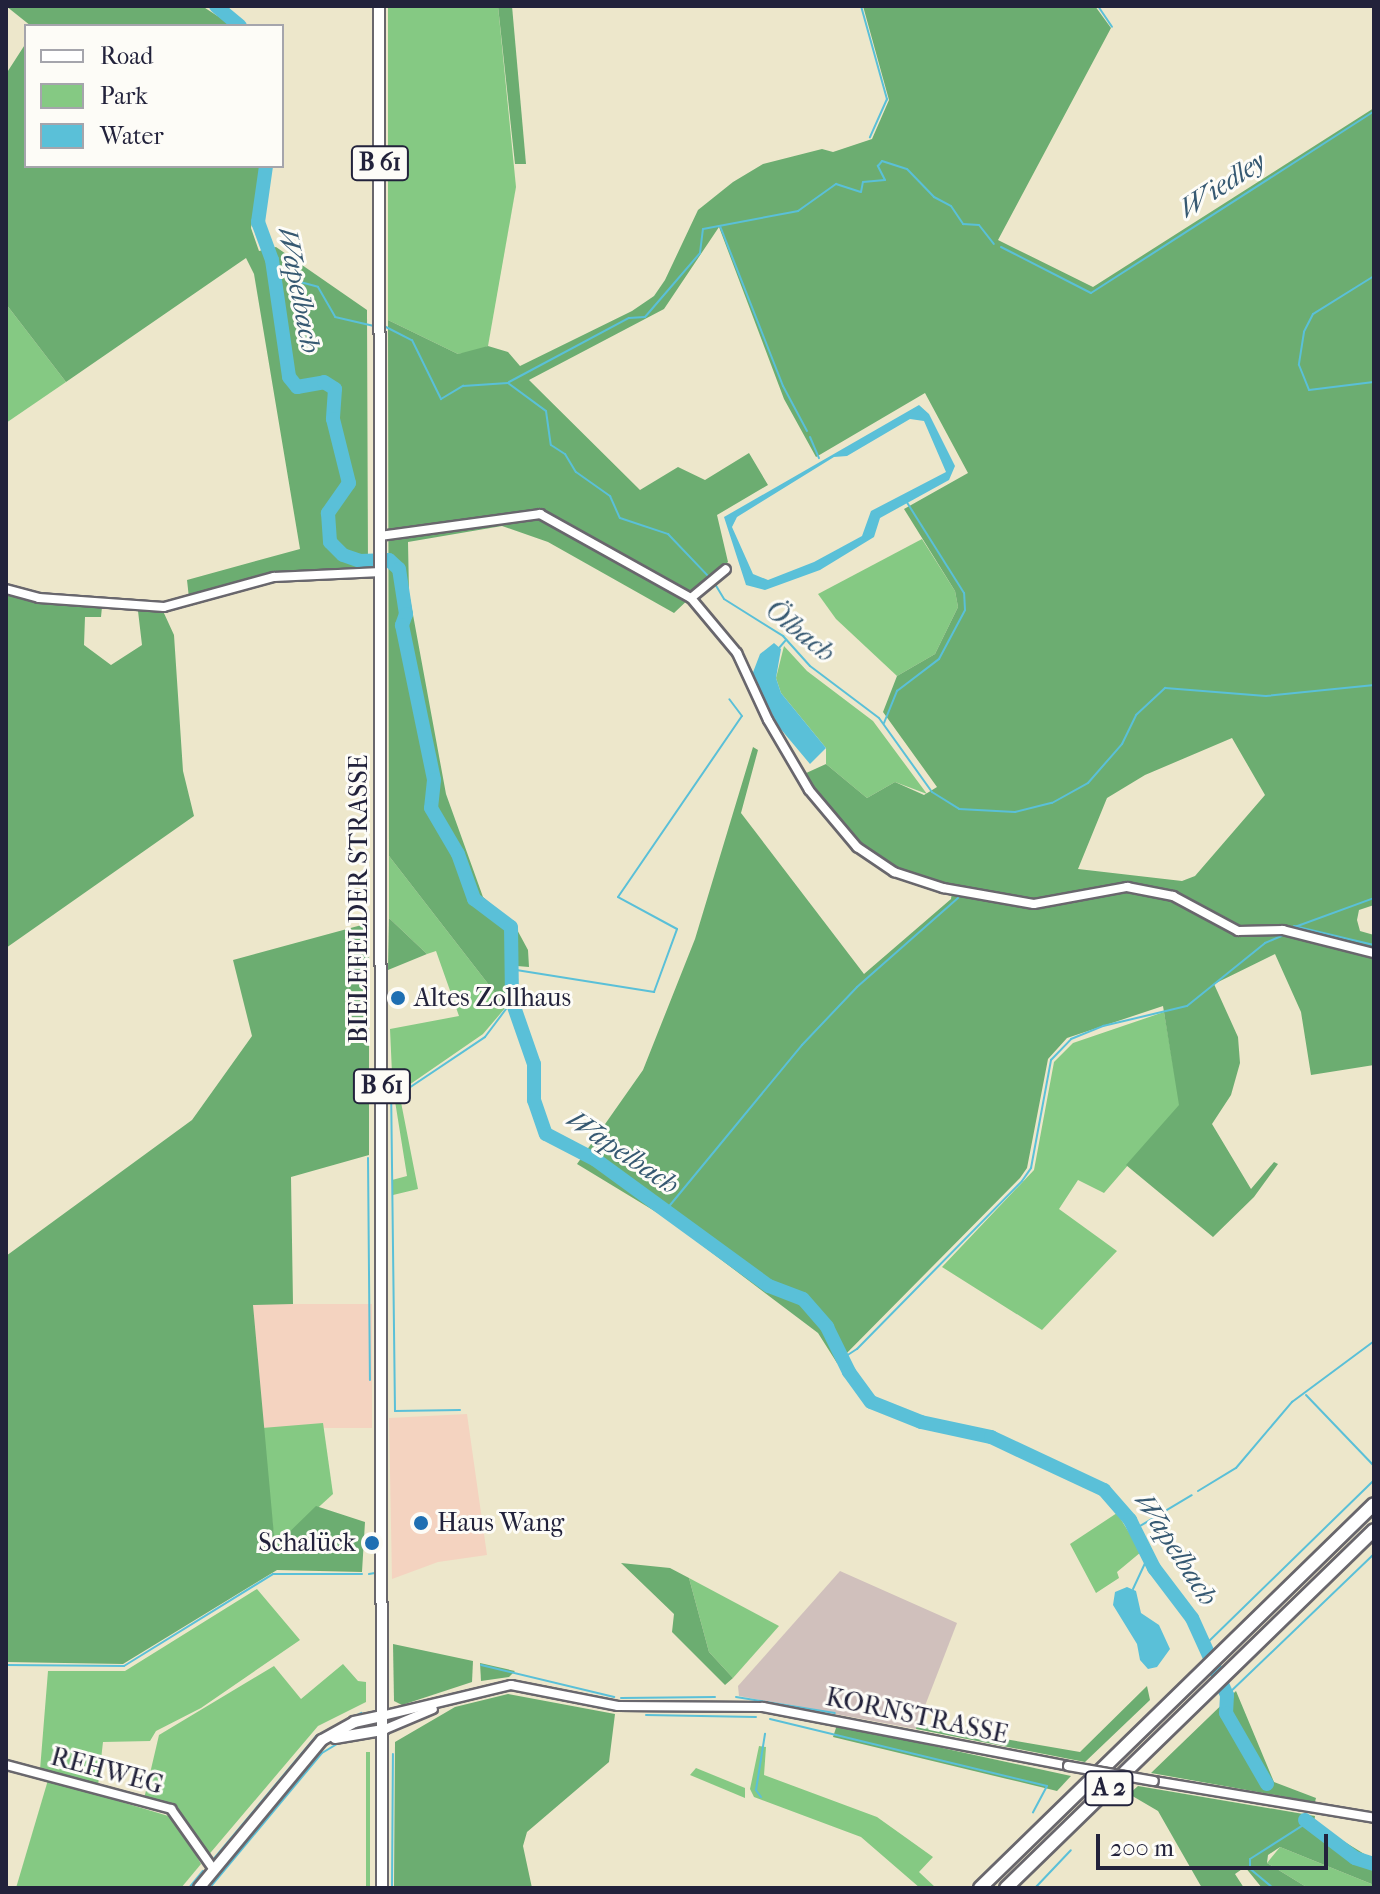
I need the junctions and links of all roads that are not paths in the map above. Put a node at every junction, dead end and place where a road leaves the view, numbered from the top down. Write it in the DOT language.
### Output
graph roads {
  1 [pos="379,6"];
  2 [pos="380,536"];
  3 [pos="726,569"];
  4 [pos="380,570"];
  5 [pos="6,589"];
  6 [pos="691,598"];
  7 [pos="1374,953"];
  8 [pos="1374,1504"];
  9 [pos="1374,1530"];
  10 [pos="452,1699"];
  11 [pos="382,1716"];
  12 [pos="383,1730"];
  13 [pos="6,1765"];
  14 [pos="297,1770"];
  15 [pos="1374,1818"];
  16 [pos="214,1870"];
  17 [pos="199,1888"];
  18 [pos="382,1888"];
  19 [pos="980,1888"];
  20 [pos="1006,1888"];
  1 -- 2 [label="main road, BIELEFELDER STRASSE / B 61"];
  2 -- 4 [label="main road, BIELEFELDER STRASSE / B 61"];
  2 -- 6 [label="street"];
  3 -- 6 [label="street"];
  4 -- 5 [label="street"];
  4 -- 11 [label="main road, BIELEFELDER STRASSE / B 61"];
  6 -- 7 [label="street"];
  8 -- 19 [label="highway, A 2"];
  9 -- 20 [label="highway, A 2"];
  10 -- 11 [label="street, KORNSTRASSE"];
  10 -- 12 [label="street, KORNSTRASSE"];
  10 -- 15 [label="street, KORNSTRASSE, bridge"];
  11 -- 12 [label="main road, BIELEFELDER STRASSE / B 61"];
  11 -- 14 [label="main road"];
  12 -- 14 [label="main road"];
  12 -- 18 [label="main road, BIELEFELDER STRASSE / B 61"];
  13 -- 16 [label="street, REHWEG"];
  14 -- 16 [label="main road"];
  16 -- 17 [label="main road"];
}
